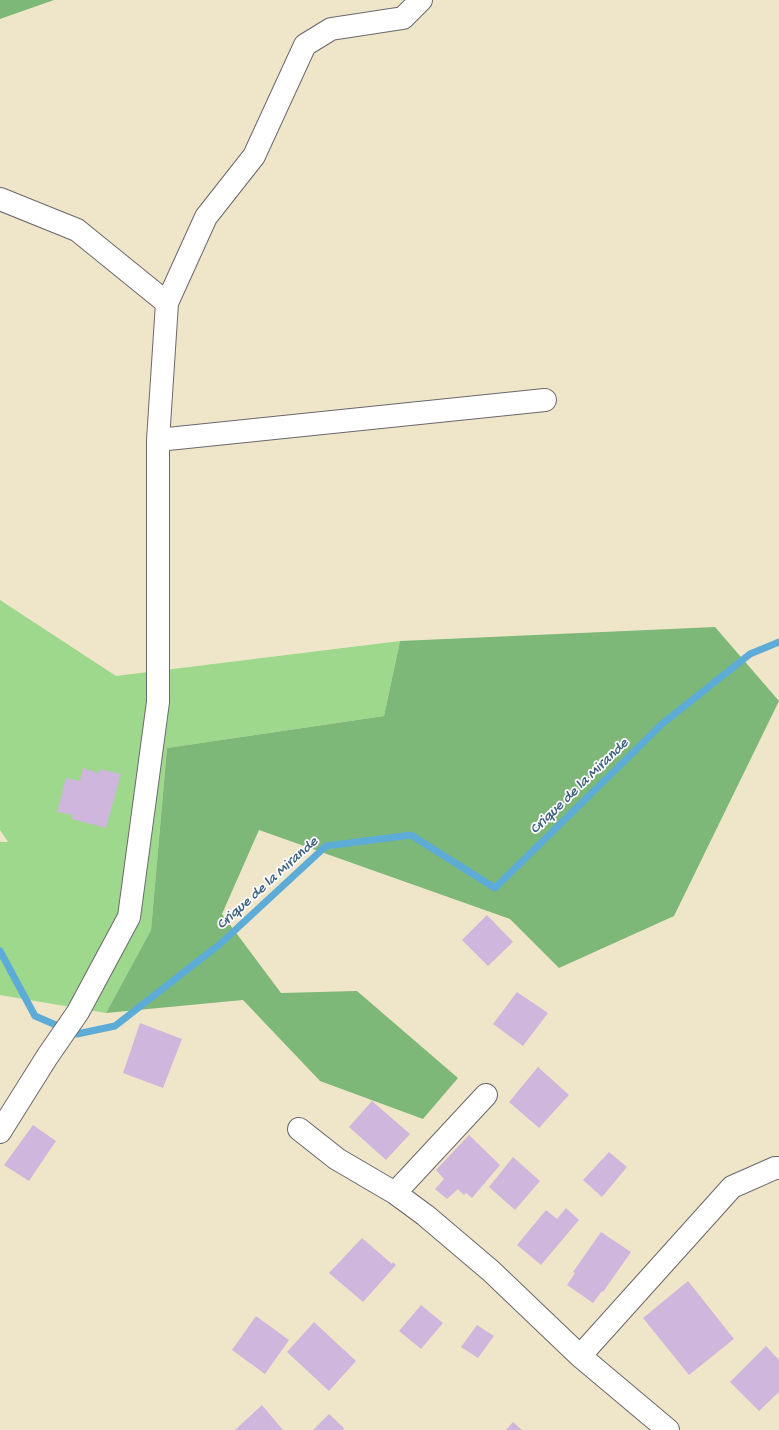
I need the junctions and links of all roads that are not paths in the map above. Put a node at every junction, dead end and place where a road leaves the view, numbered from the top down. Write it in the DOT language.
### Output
graph roads {
  1 [pos="421,0"];
  2 [pos="0,199"];
  3 [pos="167,303"];
  4 [pos="545,400"];
  5 [pos="158,440"];
  6 [pos="486,1095"];
  7 [pos="299,1129"];
  8 [pos="0,1132"];
  9 [pos="779,1168"];
  10 [pos="395,1194"];
  11 [pos="580,1356"];
  12 [pos="668,1430"];
  1 -- 3 [label="street"];
  2 -- 3 [label="street"];
  3 -- 5 [label="street"];
  4 -- 5 [label="street"];
  5 -- 8 [label="street"];
  6 -- 10 [label="street"];
  7 -- 10 [label="street"];
  9 -- 11 [label="street"];
  10 -- 11 [label="street"];
  11 -- 12 [label="street"];
}
